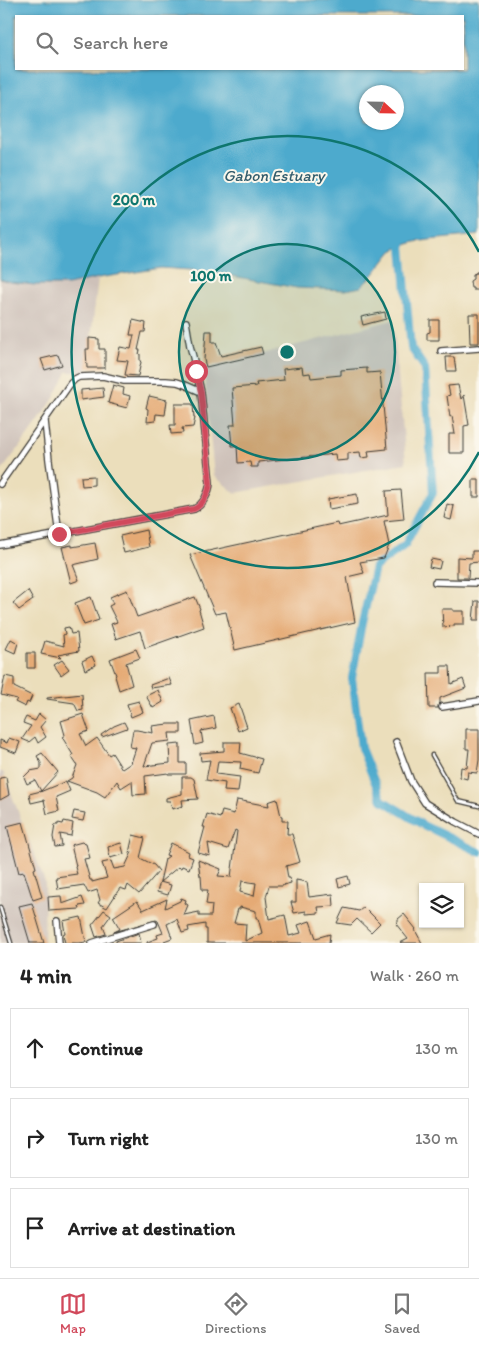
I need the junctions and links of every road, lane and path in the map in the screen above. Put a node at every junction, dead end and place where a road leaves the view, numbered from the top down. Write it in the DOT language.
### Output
graph roads {
  1 [pos="186,322"];
  2 [pos="479,348"];
  3 [pos="441,351"];
  4 [pos="201,392"];
  5 [pos="45,421"];
  6 [pos="0,484"];
  7 [pos="59,534"];
  8 [pos="0,545"];
  9 [pos="435,582"];
  10 [pos="479,583"];
  11 [pos="479,701"];
  12 [pos="442,707"];
  13 [pos="396,742"];
  14 [pos="432,755"];
  15 [pos="479,806"];
  16 [pos="479,834"];
  17 [pos="0,907"];
  18 [pos="57,921"];
  19 [pos="154,924"];
  20 [pos="11,943"];
  21 [pos="60,943"];
  22 [pos="92,943"];
  1 -- 4 [label="street"];
  2 -- 3 [label="street"];
  4 -- 5 [label="street"];
  4 -- 7 [label="street"];
  5 -- 6 [label="street"];
  5 -- 7 [label="street"];
  7 -- 8 [label="street"];
  9 -- 10 [label="street"];
  11 -- 12 [label="street"];
  13 -- 16 [label="street"];
  14 -- 15 [label="lane"];
  17 -- 20 [label="lane"];
  18 -- 21 [label="street"];
  19 -- 22 [label="street"];
}
